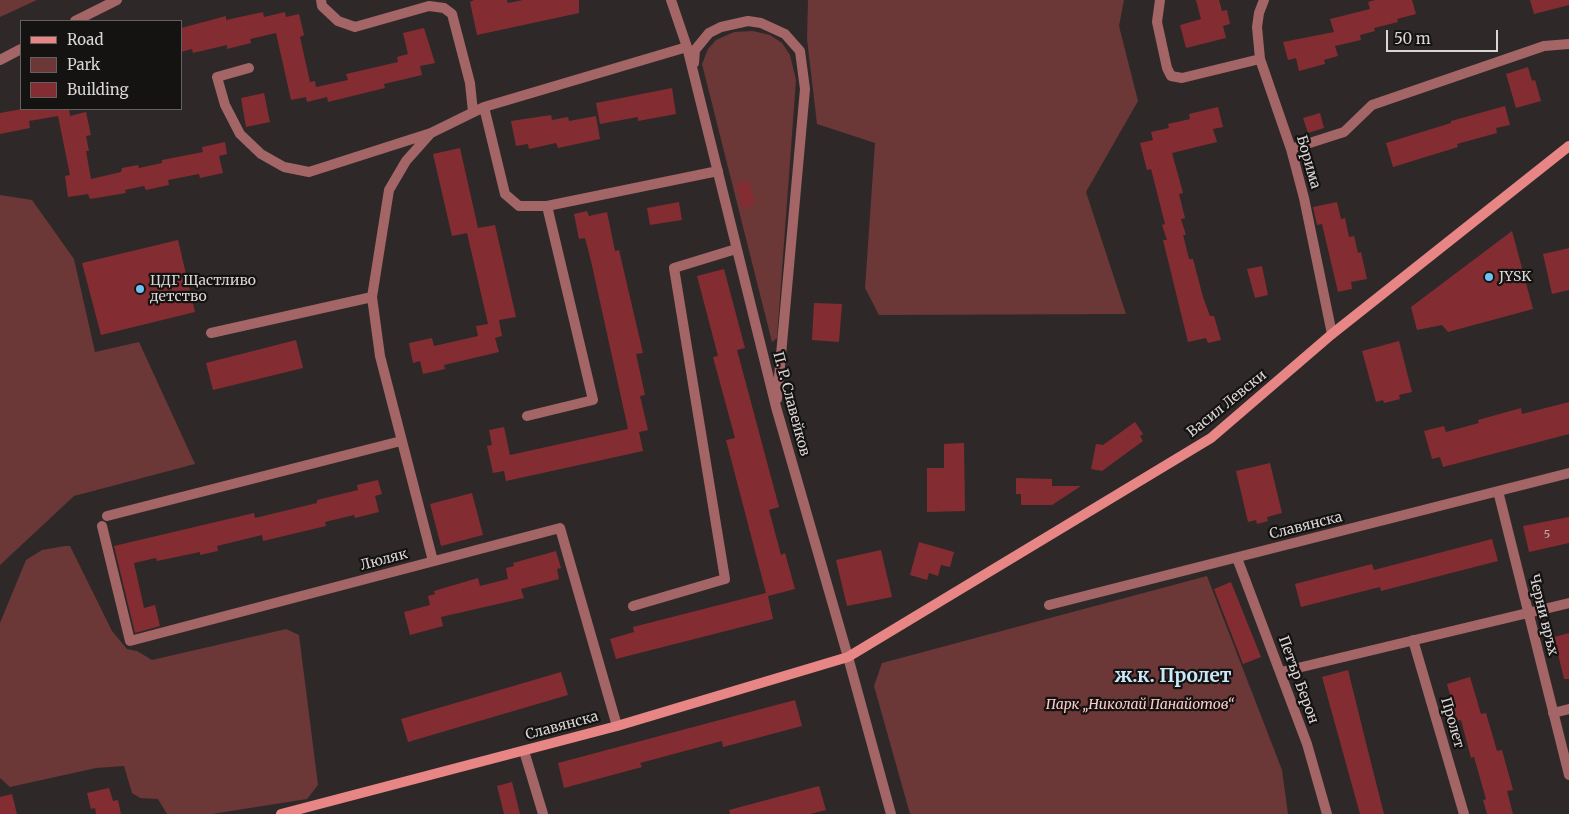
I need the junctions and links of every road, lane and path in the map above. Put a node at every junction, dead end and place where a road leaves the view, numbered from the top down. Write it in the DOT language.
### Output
graph roads {
  1 [pos="117,0"];
  2 [pos="321,0"];
  3 [pos="672,0"];
  4 [pos="1160,0"];
  5 [pos="1264,0"];
  6 [pos="77,20"];
  7 [pos="1569,44"];
  8 [pos="687,47"];
  9 [pos="20,50"];
  10 [pos="1260,59"];
  11 [pos="0,60"];
  12 [pos="249,68"];
  13 [pos="693,72"];
  14 [pos="484,106"];
  15 [pos="473,112"];
  16 [pos="431,133"];
  17 [pos="1569,146"];
  18 [pos="1291,149"];
  19 [pos="718,170"];
  20 [pos="547,206"];
  21 [pos="736,248"];
  22 [pos="372,297"];
  23 [pos="211,333"];
  24 [pos="1332,334"];
  25 [pos="776,407"];
  26 [pos="527,416"];
  27 [pos="400,441"];
  28 [pos="1569,473"];
  29 [pos="1498,491"];
  30 [pos="107,516"];
  31 [pos="102,526"];
  32 [pos="1237,558"];
  33 [pos="433,561"];
  34 [pos="1569,603"];
  35 [pos="1049,605"];
  36 [pos="633,606"];
  37 [pos="1528,612"];
  38 [pos="1413,640"];
  39 [pos="848,657"];
  40 [pos="1281,672"];
  41 [pos="1569,709"];
  42 [pos="1553,713"];
  43 [pos="617,726"];
  44 [pos="524,751"];
  45 [pos="1569,775"];
  46 [pos="281,814"];
  47 [pos="542,814"];
  48 [pos="891,814"];
  49 [pos="1327,814"];
  50 [pos="1464,814"];
  1 -- 6 [label="street"];
  2 -- 15 [label="street"];
  3 -- 8 [label="street, П. Р. Славейков"];
  4 -- 10 [label="street"];
  5 -- 10 [label="street, Борима"];
  7 -- 18 [label="street"];
  8 -- 13 [label="street, П. Р. Славейков"];
  8 -- 14 [label="street"];
  9 -- 11 [label="street"];
  10 -- 18 [label="street, Борима"];
  12 -- 16 [label="street"];
  13 -- 19 [label="street, П. Р. Славейков"];
  13 -- 25 [label="street"];
  14 -- 15 [label="street"];
  14 -- 20 [label="street"];
  15 -- 16 [label="street"];
  16 -- 22 [label="street"];
  17 -- 24 [label="street, Васил Левски"];
  18 -- 24 [label="street, Борима"];
  19 -- 20 [label="street"];
  19 -- 21 [label="street, П. Р. Славейков"];
  20 -- 26 [label="street"];
  21 -- 25 [label="street, П. Р. Славейков"];
  21 -- 36 [label="street"];
  22 -- 23 [label="street"];
  22 -- 27 [label="street"];
  24 -- 39 [label="street, Васил Левски"];
  25 -- 39 [label="street, П. Р. Славейков"];
  27 -- 30 [label="street"];
  27 -- 33 [label="street"];
  28 -- 29 [label="street, Славянска"];
  29 -- 32 [label="street, Славянска"];
  29 -- 37 [label="street, Черни връх"];
  31 -- 33 [label="street, Люляк"];
  32 -- 35 [label="street, Славянска"];
  32 -- 40 [label="street, Петър Берон"];
  33 -- 43 [label="street, Люляк"];
  34 -- 37 [label="street"];
  37 -- 38 [label="street"];
  37 -- 42 [label="street, Черни връх"];
  38 -- 40 [label="street"];
  38 -- 50 [label="street, Пролет"];
  39 -- 43 [label="street, Славянска"];
  39 -- 48 [label="street, П. Р. Славейков"];
  40 -- 49 [label="street, Петър Берон"];
  41 -- 42 [label="street"];
  42 -- 45 [label="street, Черни връх"];
  43 -- 44 [label="street, Славянска"];
  44 -- 46 [label="street, Славянска"];
  44 -- 47 [label="street"];
}
